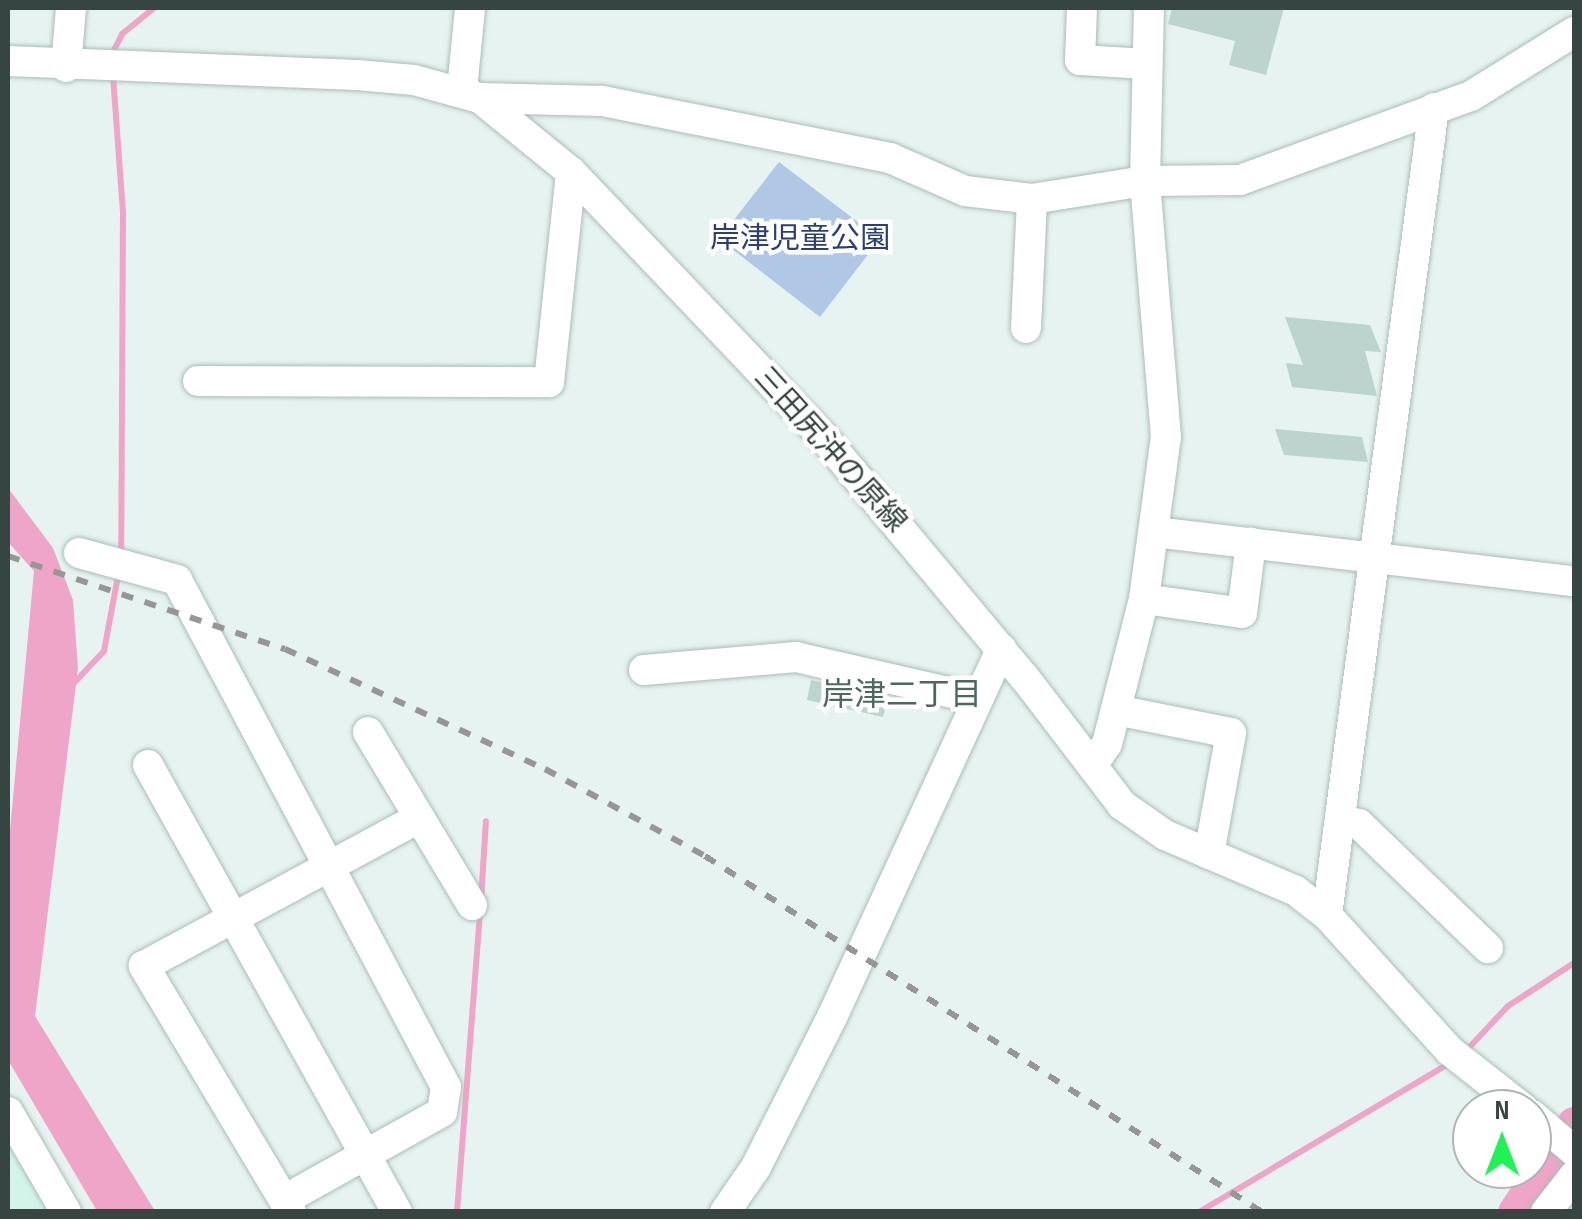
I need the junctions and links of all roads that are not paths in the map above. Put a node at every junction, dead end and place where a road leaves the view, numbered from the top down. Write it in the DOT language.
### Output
graph roads {
  1 [pos="72,8"];
  2 [pos="470,8"];
  3 [pos="1082,8"];
  4 [pos="1149,8"];
  5 [pos="1574,32"];
  6 [pos="8,61"];
  7 [pos="1147,64"];
  8 [pos="66,68"];
  9 [pos="471,94"];
  10 [pos="1434,108"];
  11 [pos="570,172"];
  12 [pos="1145,181"];
  13 [pos="1032,200"];
  14 [pos="1026,328"];
  15 [pos="198,382"];
  16 [pos="1154,532"];
  17 [pos="1251,543"];
  18 [pos="1376,558"];
  19 [pos="106,560"];
  20 [pos="1574,580"];
  21 [pos="1144,599"];
  22 [pos="1001,649"];
  23 [pos="644,670"];
  24 [pos="974,698"];
  25 [pos="1116,710"];
  26 [pos="368,732"];
  27 [pos="1094,762"];
  28 [pos="148,764"];
  29 [pos="419,818"];
  30 [pos="1343,820"];
  31 [pos="1209,854"];
  32 [pos="326,871"];
  33 [pos="472,904"];
  34 [pos="1327,915"];
  35 [pos="230,922"];
  36 [pos="1488,948"];
  37 [pos="1499,1089"];
  38 [pos="8,1112"];
  39 [pos="1552,1132"];
  40 [pos="1574,1151"];
  41 [pos="364,1158"];
  42 [pos="1574,1176"];
  43 [pos="287,1206"];
  44 [pos="66,1212"];
  45 [pos="397,1212"];
  46 [pos="725,1212"];
  47 [pos="1546,1212"];
  1 -- 8 [label="street"];
  2 -- 9 [label="street"];
  3 -- 7 [label="street"];
  4 -- 7 [label="street"];
  5 -- 10 [label="street"];
  6 -- 8 [label="street"];
  7 -- 12 [label="street"];
  8 -- 9 [label="street"];
  9 -- 11 [label="street, 三田尻沖の原線"];
  9 -- 13 [label="street"];
  10 -- 12 [label="street"];
  10 -- 18 [label="street"];
  11 -- 15 [label="street"];
  11 -- 22 [label="street, 三田尻沖の原線"];
  12 -- 13 [label="street"];
  12 -- 16 [label="street"];
  13 -- 14 [label="street"];
  16 -- 17 [label="street"];
  16 -- 21 [label="street"];
  17 -- 18 [label="street"];
  17 -- 21 [label="street"];
  18 -- 20 [label="street"];
  18 -- 30 [label="street"];
  19 -- 32 [label="street"];
  21 -- 25 [label="street"];
  22 -- 24 [label="street"];
  22 -- 27 [label="street, 三田尻沖の原線"];
  23 -- 24 [label="street"];
  24 -- 46 [label="street"];
  25 -- 27 [label="street"];
  25 -- 31 [label="street"];
  26 -- 29 [label="street"];
  27 -- 31 [label="street, 三田尻沖の原線"];
  28 -- 35 [label="street"];
  29 -- 32 [label="street"];
  29 -- 33 [label="street"];
  30 -- 34 [label="street"];
  30 -- 36 [label="street"];
  31 -- 34 [label="street, 三田尻沖の原線"];
  32 -- 35 [label="street"];
  32 -- 41 [label="street"];
  34 -- 37 [label="street, 三田尻沖の原線"];
  35 -- 41 [label="street"];
  35 -- 43 [label="street"];
  38 -- 44 [label="street"];
  39 -- 40 [label="street, 三田尻沖の原線"];
  41 -- 43 [label="street"];
  41 -- 45 [label="street"];
  42 -- 47 [label="street"];
}
